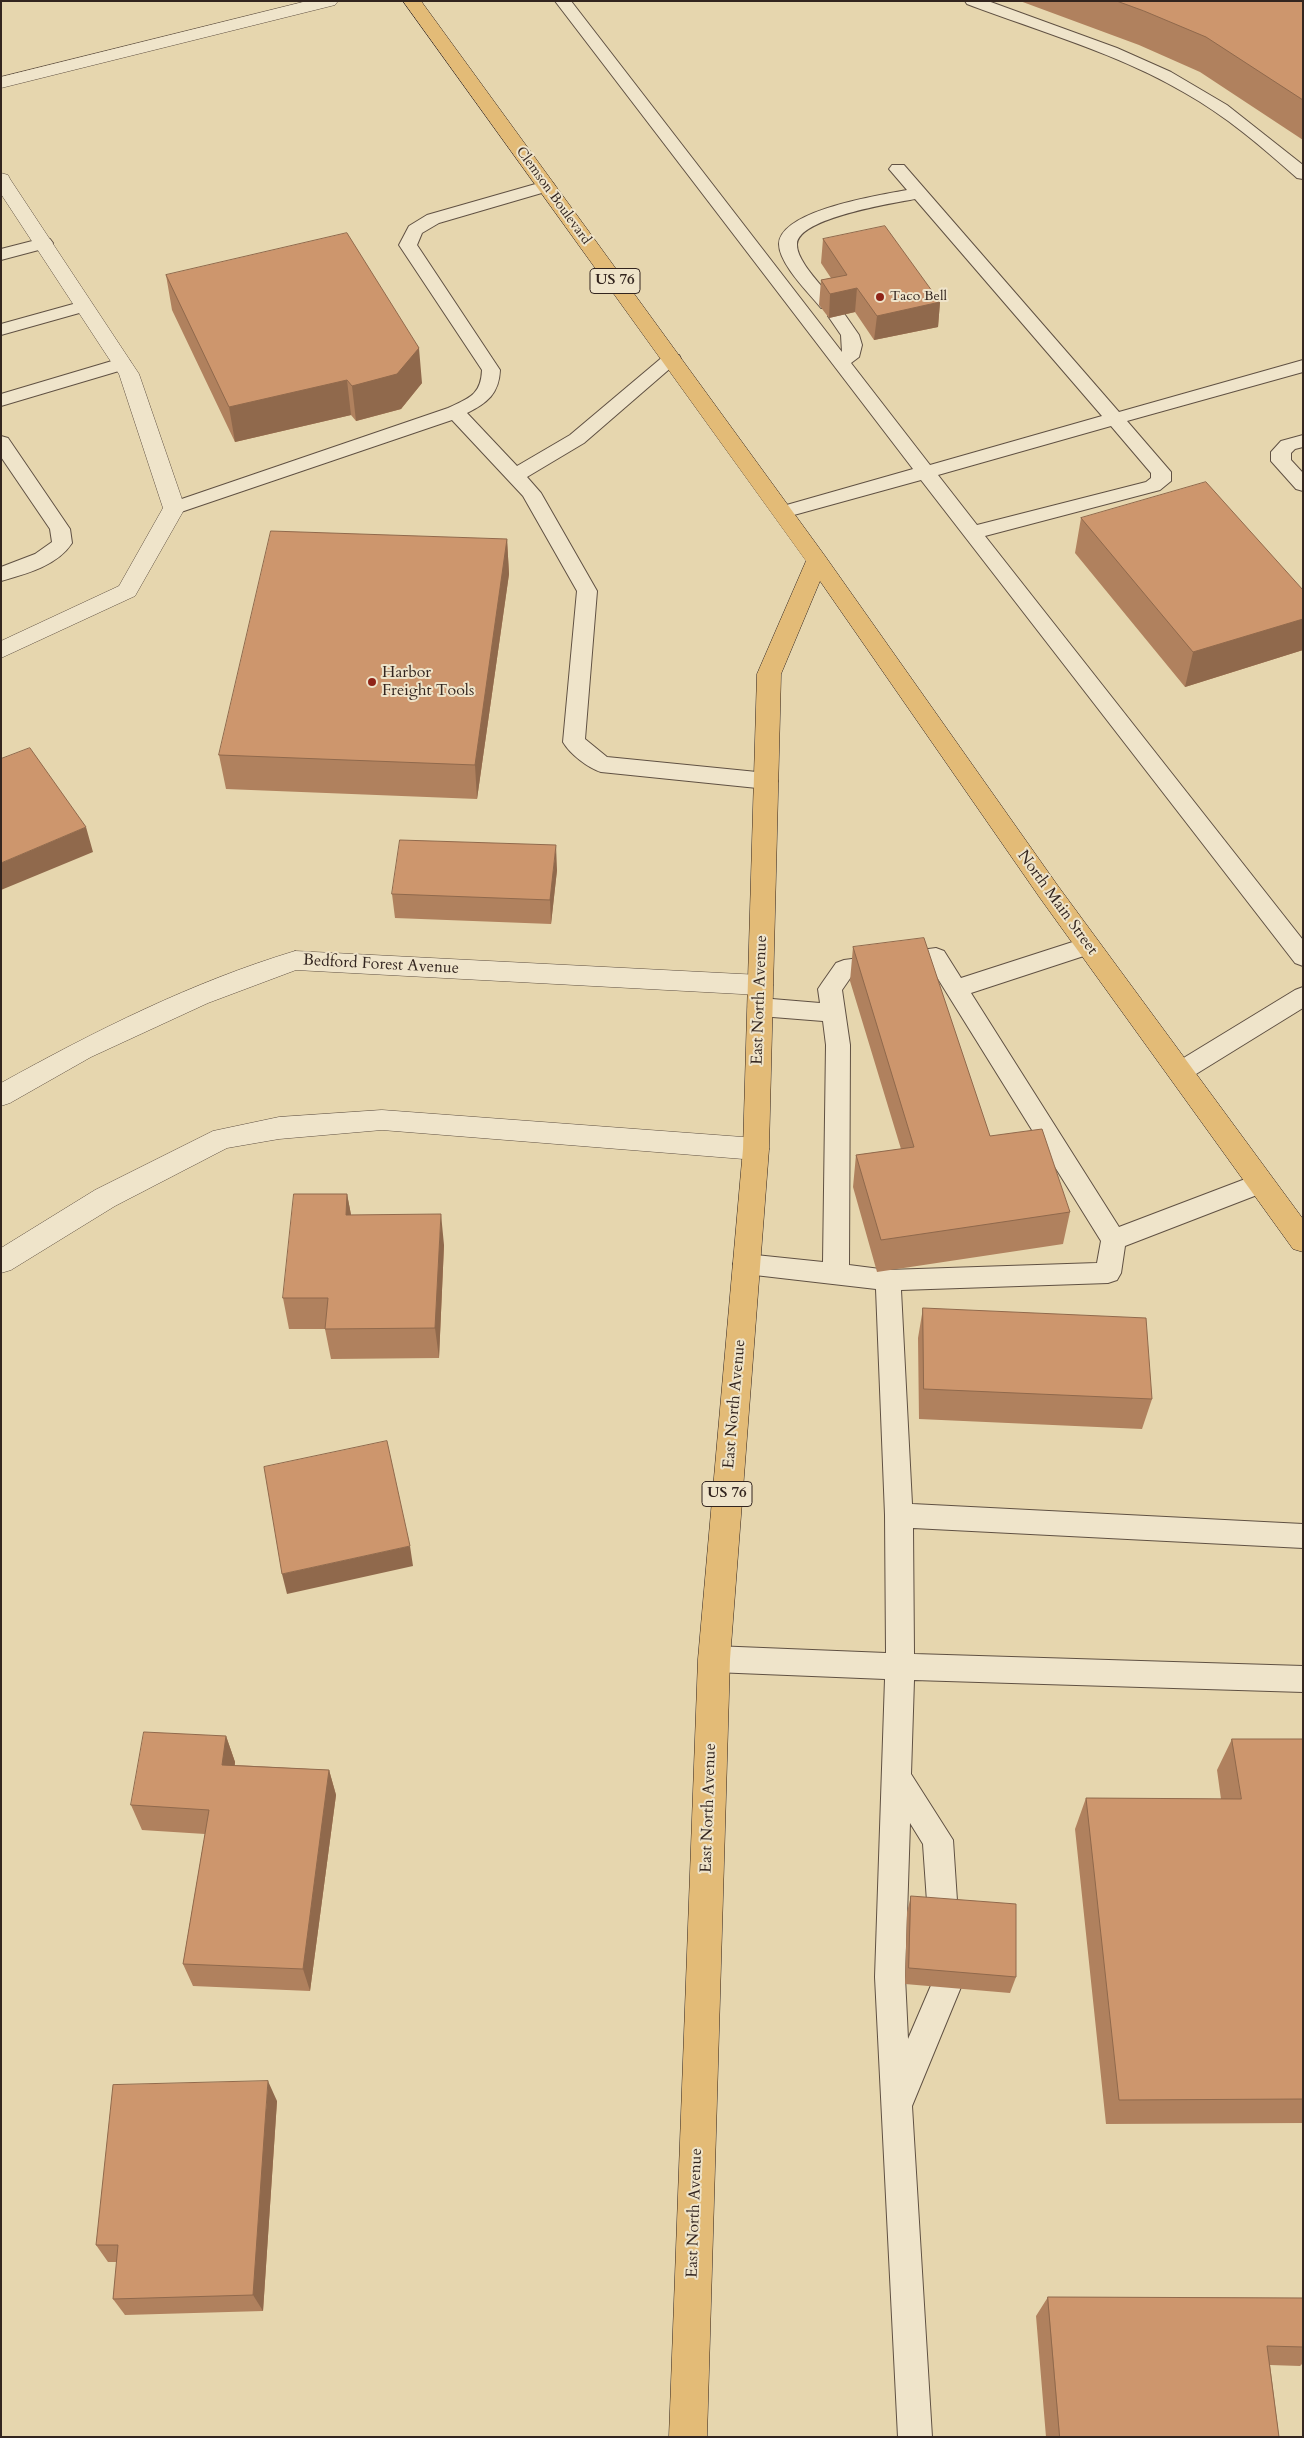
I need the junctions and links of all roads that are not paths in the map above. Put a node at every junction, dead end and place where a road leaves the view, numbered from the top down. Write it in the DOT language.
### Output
graph roads {
  1 [pos="329,1"];
  2 [pos="412,1"];
  3 [pos="563,1"];
  4 [pos="973,1"];
  5 [pos="1,83"];
  6 [pos="898,169"];
  7 [pos="1303,174"];
  8 [pos="1,179"];
  9 [pos="546,186"];
  10 [pos="918,192"];
  11 [pos="44,243"];
  12 [pos="1,255"];
  13 [pos="84,306"];
  14 [pos="1,330"];
  15 [pos="672,359"];
  16 [pos="838,361"];
  17 [pos="122,364"];
  18 [pos="1303,366"];
  19 [pos="1,400"];
  20 [pos="455,412"];
  21 [pos="1117,419"];
  22 [pos="1303,441"];
  23 [pos="1,442"];
  24 [pos="925,472"];
  25 [pos="515,476"];
  26 [pos="1303,485"];
  27 [pos="174,508"];
  28 [pos="783,512"];
  29 [pos="972,534"];
  30 [pos="818,560"];
  31 [pos="1,574"];
  32 [pos="1,650"];
  33 [pos="767,781"];
  34 [pos="1088,946"];
  35 [pos="1303,957"];
  36 [pos="955,989"];
  37 [pos="760,996"];
  38 [pos="1303,996"];
  39 [pos="834,1013"];
  40 [pos="1180,1072"];
  41 [pos="1,1096"];
  42 [pos="756,1149"];
  43 [pos="1261,1183"];
  44 [pos="1114,1240"];
  45 [pos="1303,1241"];
  46 [pos="1,1262"];
  47 [pos="746,1264"];
  48 [pos="836,1275"];
  49 [pos="888,1280"];
  50 [pos="899,1515"];
  51 [pos="1303,1536"];
  52 [pos="714,1659"];
  53 [pos="900,1667"];
  54 [pos="1303,1679"];
  55 [pos="897,1778"];
  56 [pos="943,1916"];
  57 [pos="946,1987"];
  58 [pos="896,2106"];
  59 [pos="688,2437"];
  60 [pos="915,2437"];
  1 -- 5 [label="street"];
  2 -- 9 [label="main road, Clemson Boulevard / US 76"];
  3 -- 16 [label="lane"];
  4 -- 7 [label="lane"];
  6 -- 10 [label="lane"];
  8 -- 11 [label="street"];
  9 -- 15 [label="main road, Clemson Boulevard / US 76"];
  9 -- 20 [label="lane"];
  10 -- 16 [label="lane"];
  10 -- 21 [label="lane"];
  11 -- 12 [label="lane"];
  11 -- 13 [label="street"];
  13 -- 14 [label="lane"];
  13 -- 17 [label="street"];
  15 -- 25 [label="lane"];
  15 -- 28 [label="main road, Clemson Boulevard / US 76"];
  16 -- 24 [label="lane"];
  17 -- 19 [label="lane"];
  17 -- 27 [label="street"];
  18 -- 21 [label="lane"];
  20 -- 25 [label="lane"];
  20 -- 27 [label="lane"];
  21 -- 24 [label="lane"];
  21 -- 29 [label="lane"];
  22 -- 26 [label="lane"];
  23 -- 31 [label="lane"];
  24 -- 28 [label="lane"];
  24 -- 29 [label="lane"];
  25 -- 33 [label="lane"];
  27 -- 32 [label="street"];
  28 -- 30 [label="main road, Clemson Boulevard / US 76"];
  29 -- 35 [label="lane"];
  30 -- 33 [label="main road, East North Avenue / US 76"];
  30 -- 34 [label="main road, North Main Street"];
  33 -- 37 [label="main road, East North Avenue / US 76"];
  34 -- 36 [label="lane"];
  34 -- 40 [label="main road, North Main Street"];
  36 -- 39 [label="lane"];
  36 -- 44 [label="lane"];
  37 -- 39 [label="lane"];
  37 -- 41 [label="street, Bedford Forest Avenue"];
  37 -- 42 [label="main road, East North Avenue / US 76"];
  38 -- 40 [label="lane"];
  39 -- 48 [label="lane"];
  40 -- 43 [label="main road, North Main Street"];
  42 -- 46 [label="street"];
  42 -- 47 [label="main road, East North Avenue / US 76"];
  43 -- 44 [label="lane"];
  43 -- 45 [label="main road, North Main Street"];
  44 -- 49 [label="lane"];
  47 -- 48 [label="lane"];
  47 -- 52 [label="main road, East North Avenue / US 76"];
  48 -- 49 [label="lane"];
  49 -- 50 [label="lane"];
  50 -- 51 [label="lane"];
  50 -- 53 [label="lane"];
  52 -- 53 [label="lane"];
  52 -- 59 [label="main road, East North Avenue / US 76"];
  53 -- 54 [label="lane"];
  53 -- 55 [label="lane"];
  55 -- 56 [label="lane"];
  55 -- 58 [label="lane"];
  57 -- 58 [label="lane"];
  58 -- 60 [label="lane"];
}
